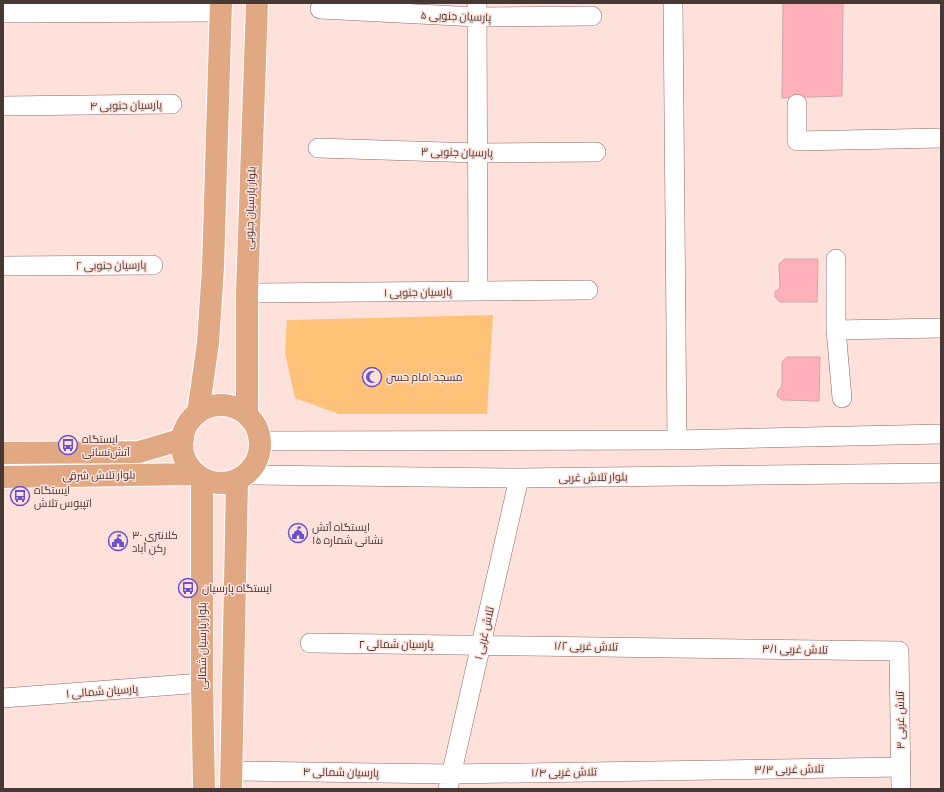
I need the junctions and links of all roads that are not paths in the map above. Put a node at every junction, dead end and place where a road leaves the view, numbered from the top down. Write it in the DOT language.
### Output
graph roads {
  1 [pos="257,3"];
  2 [pos="673,3"];
  3 [pos="221,7"];
  4 [pos="320,9"];
  5 [pos="477,10"];
  6 [pos="3,13"];
  7 [pos="592,16"];
  8 [pos="172,104"];
  9 [pos="797,104"];
  10 [pos="3,106"];
  11 [pos="941,138"];
  12 [pos="318,148"];
  13 [pos="596,152"];
  14 [pos="477,153"];
  15 [pos="836,259"];
  16 [pos="153,265"];
  17 [pos="3,266"];
  18 [pos="588,290"];
  19 [pos="478,291"];
  20 [pos="248,293"];
  21 [pos="941,328"];
  22 [pos="836,330"];
  23 [pos="842,398"];
  24 [pos="198,413"];
  25 [pos="247,414"];
  26 [pos="941,434"];
  27 [pos="183,439"];
  28 [pos="677,440"];
  29 [pos="260,441"];
  30 [pos="139,452"];
  31 [pos="3,453"];
  32 [pos="941,473"];
  33 [pos="142,475"];
  34 [pos="199,476"];
  35 [pos="3,477"];
  36 [pos="241,478"];
  37 [pos="519,478"];
  38 [pos="310,643"];
  39 [pos="481,644"];
  40 [pos="690,648"];
  41 [pos="899,651"];
  42 [pos="202,683"];
  43 [pos="3,698"];
  44 [pos="901,767"];
  45 [pos="677,770"];
  46 [pos="231,780"];
  47 [pos="450,781"];
  48 [pos="204,789"];
  49 [pos="901,789"];
  1 -- 20 [label="main road, بلوار پارسیان جنوبی"];
  2 -- 28 [label="street"];
  3 -- 6 [label="street"];
  3 -- 24 [label="main road"];
  4 -- 5 [label="street, ۵ پارسیان جنوبی"];
  5 -- 7 [label="street, ۵ پارسیان جنوبی"];
  5 -- 14 [label="street"];
  8 -- 10 [label="street, ۴ پارسیان جنوبی"];
  9 -- 11 [label="street"];
  12 -- 14 [label="street, ۳ پارسیان جنوبی"];
  13 -- 14 [label="street, ۳ پارسیان جنوبی"];
  14 -- 19 [label="street"];
  15 -- 22 [label="street"];
  16 -- 17 [label="street, ۲ پارسیان جنوبی"];
  18 -- 19 [label="street, ۱ پارسیان جنوبی"];
  19 -- 20 [label="street, ۱ پارسیان جنوبی"];
  20 -- 25 [label="main road, بلوار پارسیان جنوبی"];
  21 -- 22 [label="street"];
  22 -- 23 [label="street"];
  24 -- 25 [label="main road"];
  24 -- 27 [label="main road"];
  25 -- 29 [label="main road"];
  26 -- 28 [label="street"];
  27 -- 30 [label="main road, بلوار تلاش شرقی"];
  27 -- 34 [label="main road"];
  28 -- 29 [label="street"];
  29 -- 36 [label="main road"];
  30 -- 31 [label="main road, بلوار تلاش شرقی"];
  30 -- 33 [label="main road"];
  32 -- 37 [label="street, بلوار تلاش غربی"];
  33 -- 34 [label="main road, بلوار تلاش شرقی"];
  33 -- 35 [label="main road, بلوار تلاش شرقی"];
  34 -- 36 [label="main road"];
  34 -- 42 [label="main road, بلوار پارسیان شمالی"];
  36 -- 37 [label="street, بلوار تلاش غربی"];
  36 -- 46 [label="main road"];
  37 -- 39 [label="street, ۱ تلاش غربی"];
  38 -- 39 [label="street, ۲ پارسیان شمالی"];
  39 -- 40 [label="street, ۱/۲ تلاش غربی"];
  39 -- 47 [label="street, ۱ تلاش غربی"];
  40 -- 41 [label="street, ۳/۱ تلاش غربی"];
  41 -- 44 [label="street, ۳ تلاش غربی"];
  42 -- 43 [label="street, ۱ پارسیان شمالی"];
  42 -- 48 [label="main road, بلوار پارسیان شمالی"];
  44 -- 45 [label="street, ۳/۳ تلاش غربی"];
  44 -- 49 [label="street, ۳ تلاش غربی"];
  45 -- 47 [label="street, ۱/۴ تلاش غربی"];
  46 -- 47 [label="street, ۴ پارسیان شمالی"];
}
